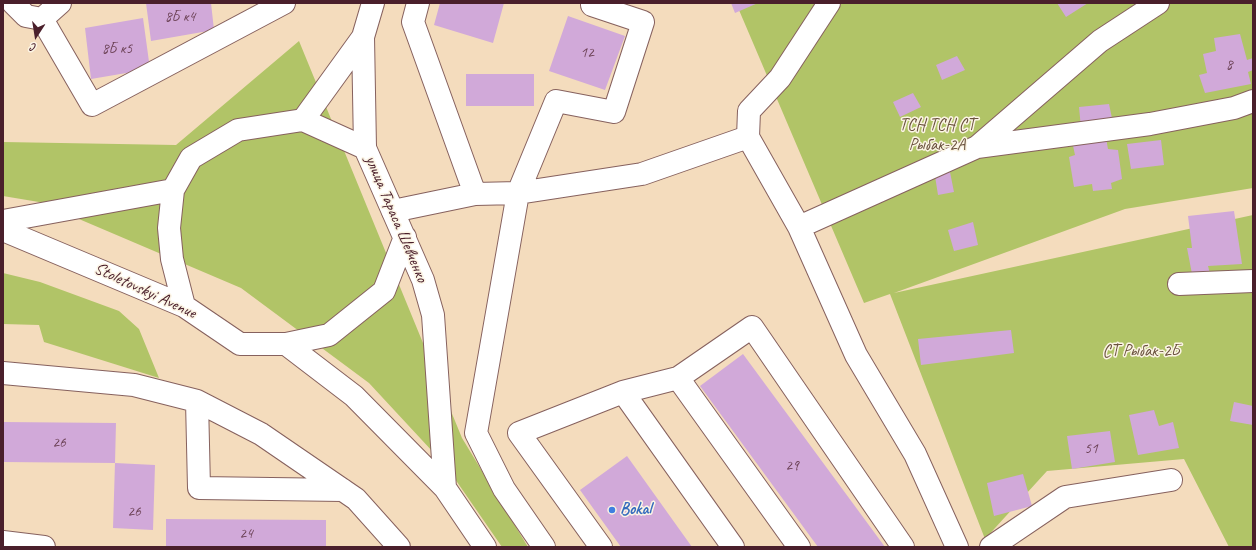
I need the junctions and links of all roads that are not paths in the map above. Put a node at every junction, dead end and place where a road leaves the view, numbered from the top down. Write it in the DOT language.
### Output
graph roads {
  1 [pos="13,3"];
  2 [pos="60,3"];
  3 [pos="284,3"];
  4 [pos="373,3"];
  5 [pos="418,3"];
  6 [pos="829,3"];
  7 [pos="1158,3"];
  8 [pos="592,5"];
  9 [pos="42,19"];
  10 [pos="363,37"];
  11 [pos="1253,101"];
  12 [pos="303,120"];
  13 [pos="748,137"];
  14 [pos="977,147"];
  15 [pos="365,148"];
  16 [pos="173,190"];
  17 [pos="518,193"];
  18 [pos="475,194"];
  19 [pos="393,211"];
  20 [pos="3,221"];
  21 [pos="799,227"];
  22 [pos="3,230"];
  23 [pos="405,238"];
  24 [pos="1253,281"];
  25 [pos="1179,284"];
  26 [pos="184,306"];
  27 [pos="286,344"];
  28 [pos="3,373"];
  29 [pos="678,378"];
  30 [pos="623,392"];
  31 [pos="197,401"];
  32 [pos="1171,480"];
  33 [pos="445,488"];
  34 [pos="343,490"];
  35 [pos="3,542"];
  36 [pos="44,547"];
  37 [pos="399,547"];
  38 [pos="485,547"];
  39 [pos="544,547"];
  40 [pos="601,547"];
  41 [pos="733,547"];
  42 [pos="799,547"];
  43 [pos="903,547"];
  44 [pos="957,547"];
  45 [pos="991,547"];
  1 -- 9 [label="main road"];
  2 -- 9 [label="main road"];
  3 -- 9 [label="main road"];
  4 -- 10 [label="main road, улица Тараса Шевченко"];
  5 -- 18 [label="main road"];
  6 -- 13 [label="main road"];
  7 -- 14 [label="main road"];
  8 -- 17 [label="main road"];
  10 -- 12 [label="main road"];
  10 -- 15 [label="main road, улица Тараса Шевченко"];
  11 -- 14 [label="main road"];
  12 -- 15 [label="main road"];
  12 -- 16 [label="main road"];
  13 -- 17 [label="main road"];
  13 -- 21 [label="main road"];
  14 -- 21 [label="main road"];
  15 -- 19 [label="main road, улица Тараса Шевченко"];
  16 -- 20 [label="main road"];
  16 -- 26 [label="main road"];
  17 -- 18 [label="main road"];
  17 -- 39 [label="main road"];
  18 -- 19 [label="main road"];
  19 -- 23 [label="main road, улица Тараса Шевченко"];
  21 -- 44 [label="main road"];
  22 -- 26 [label="main road, Stoletovskyi Avenue"];
  23 -- 27 [label="main road, Stoletovskyi Avenue"];
  23 -- 33 [label="main road, улица Тараса Шевченко"];
  24 -- 25 [label="main road"];
  26 -- 27 [label="main road, Stoletovskyi Avenue"];
  27 -- 33 [label="main road"];
  28 -- 31 [label="main road"];
  29 -- 30 [label="main road"];
  29 -- 42 [label="main road"];
  29 -- 43 [label="main road"];
  30 -- 40 [label="main road"];
  30 -- 41 [label="main road"];
  31 -- 34 [label="main road"];
  31 -- 34 [label="main road"];
  32 -- 45 [label="main road"];
  33 -- 38 [label="main road"];
  34 -- 37 [label="main road"];
  35 -- 36 [label="main road"];
}
